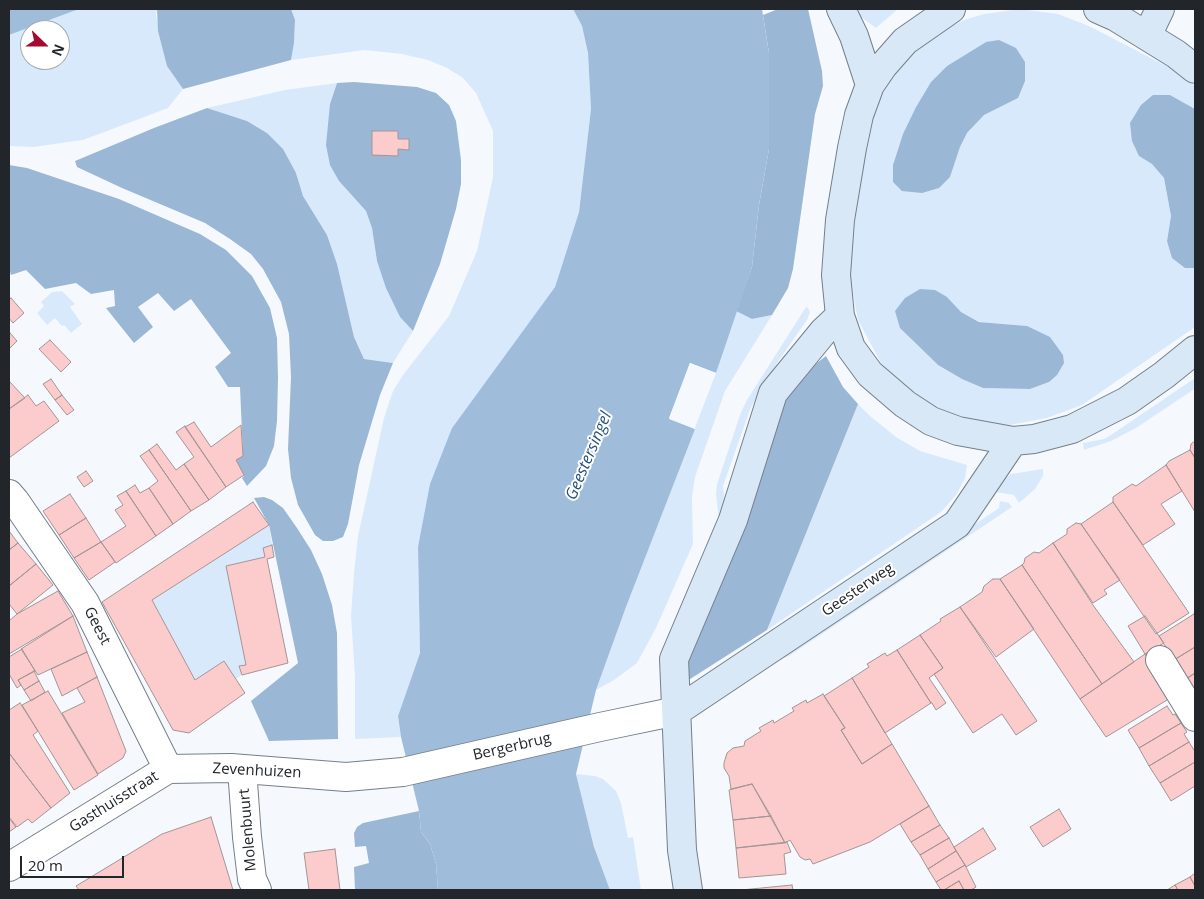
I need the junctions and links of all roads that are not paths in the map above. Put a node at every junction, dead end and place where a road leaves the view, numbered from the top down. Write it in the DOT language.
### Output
graph roads {
  1 [pos="841,9"];
  2 [pos="951,9"];
  3 [pos="1160,9"];
  4 [pos="1111,12"];
  5 [pos="1146,36"];
  6 [pos="1195,69"];
  7 [pos="870,84"];
  8 [pos="840,316"];
  9 [pos="1195,350"];
  10 [pos="1013,441"];
  11 [pos="9,494"];
  12 [pos="1160,660"];
  13 [pos="677,711"];
  14 [pos="1195,717"];
  15 [pos="168,769"];
  16 [pos="242,769"];
  17 [pos="346,776"];
  18 [pos="9,867"];
  19 [pos="257,890"];
  20 [pos="688,890"];
  1 -- 7 [label="main road"];
  2 -- 7 [label="main road"];
  3 -- 5 [label="main road"];
  4 -- 5 [label="main road"];
  5 -- 6 [label="main road"];
  7 -- 8 [label="main road"];
  8 -- 10 [label="main road"];
  8 -- 13 [label="main road"];
  9 -- 10 [label="main road"];
  10 -- 13 [label="main road, Geesterweg"];
  11 -- 15 [label="street, Geest"];
  12 -- 14 [label="street"];
  13 -- 17 [label="street, Bergerbrug"];
  13 -- 20 [label="main road"];
  15 -- 16 [label="street, Zevenhuizen"];
  15 -- 18 [label="street, Gasthuisstraat"];
  16 -- 17 [label="street, Zevenhuizen"];
  16 -- 19 [label="street, Molenbuurt"];
}
